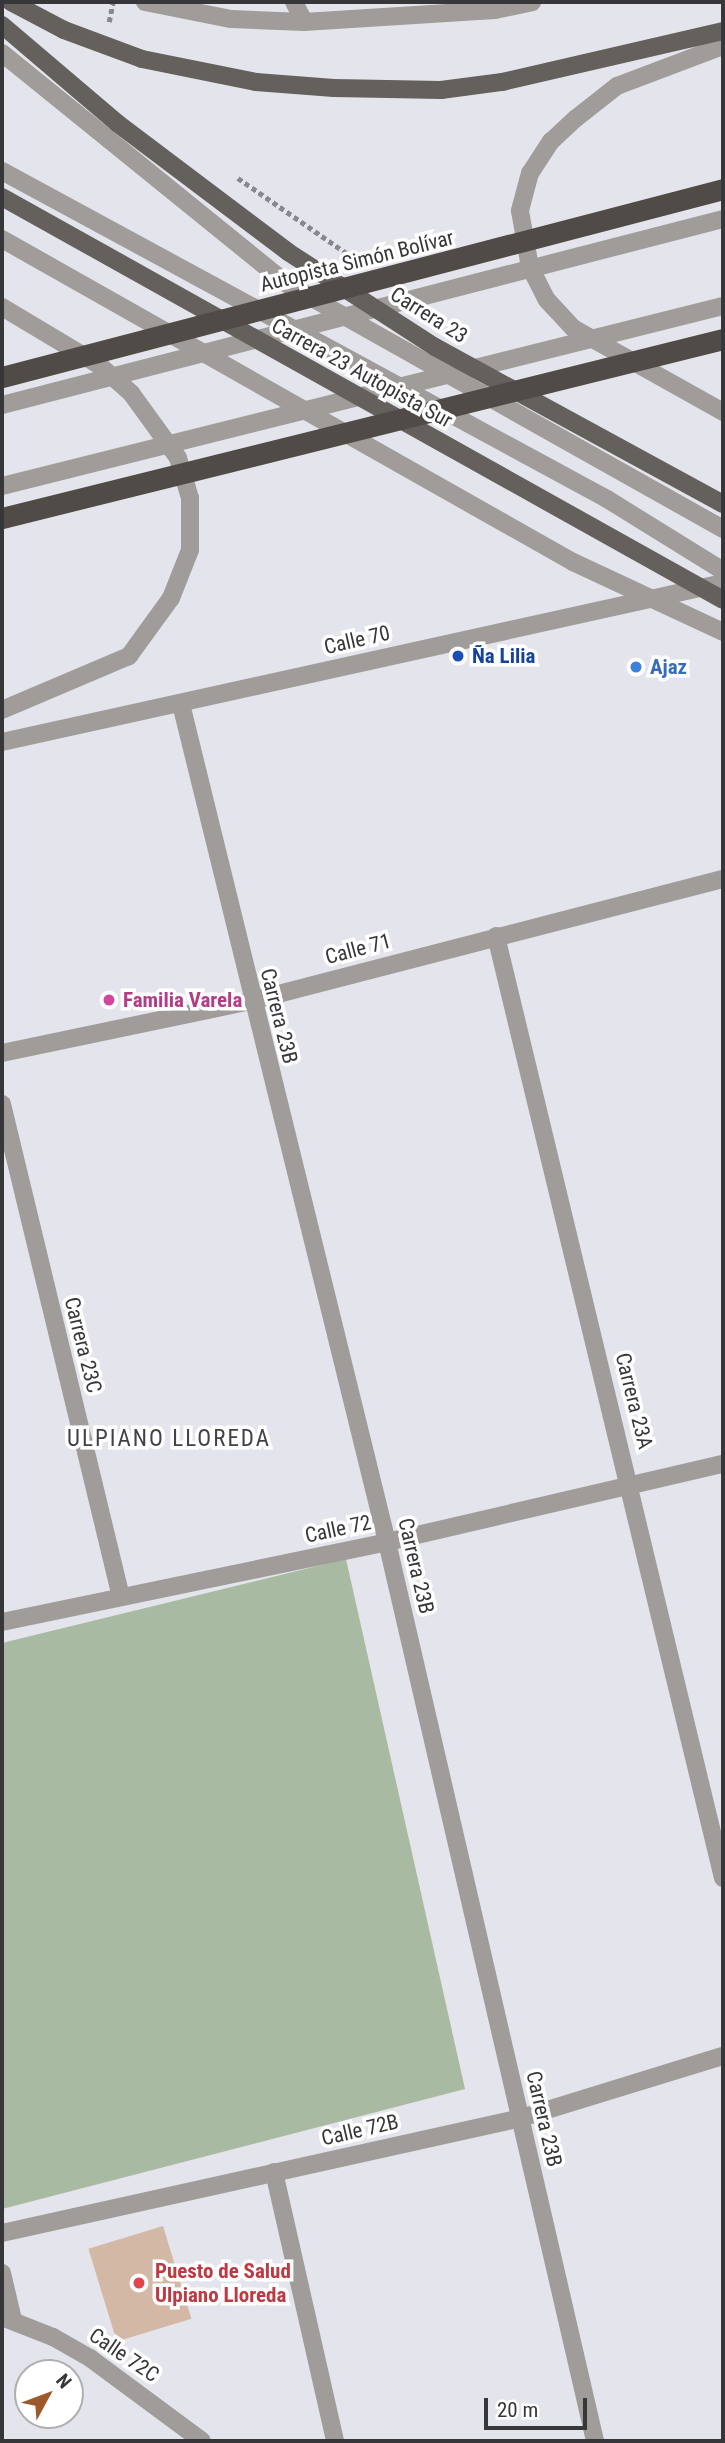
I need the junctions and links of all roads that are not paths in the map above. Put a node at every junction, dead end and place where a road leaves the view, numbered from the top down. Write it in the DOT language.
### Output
graph roads {
  1 [pos="11,2"];
  2 [pos="145,2"];
  3 [pos="294,2"];
  4 [pos="532,2"];
  5 [pos="304,22"];
  6 [pos="2,25"];
  7 [pos="723,31"];
  8 [pos="723,46"];
  9 [pos="2,53"];
  10 [pos="2,171"];
  11 [pos="723,189"];
  12 [pos="2,197"];
  13 [pos="723,219"];
  14 [pos="2,239"];
  15 [pos="723,306"];
  16 [pos="2,307"];
  17 [pos="723,339"];
  18 [pos="2,377"];
  19 [pos="2,405"];
  20 [pos="723,412"];
  21 [pos="2,486"];
  22 [pos="723,504"];
  23 [pos="2,518"];
  24 [pos="723,529"];
  25 [pos="723,571"];
  26 [pos="723,583"];
  27 [pos="701,588"];
  28 [pos="645,599"];
  29 [pos="723,600"];
  30 [pos="723,632"];
  31 [pos="181,704"];
  32 [pos="2,710"];
  33 [pos="2,743"];
  34 [pos="723,879"];
  35 [pos="496,936"];
  36 [pos="251,1001"];
  37 [pos="2,1054"];
  38 [pos="2,1104"];
  39 [pos="723,1464"];
  40 [pos="631,1486"];
  41 [pos="387,1542"];
  42 [pos="121,1597"];
  43 [pos="2,1622"];
  44 [pos="723,1878"];
  45 [pos="723,2056"];
  46 [pos="521,2118"];
  47 [pos="274,2172"];
  48 [pos="2,2233"];
  49 [pos="2,2273"];
  50 [pos="7,2319"];
  51 [pos="202,2441"];
  52 [pos="335,2441"];
  53 [pos="595,2441"];
  1 -- 7 [label="main road"];
  2 -- 5 [label="street"];
  3 -- 5 [label="street"];
  4 -- 5 [label="street"];
  6 -- 22 [label="main road, Carrera 23"];
  8 -- 20 [label="street"];
  9 -- 24 [label="street"];
  10 -- 25 [label="street"];
  11 -- 18 [label="highway, Autopista Simón Bolívar"];
  12 -- 27 [label="main road, Carrera 23 Autopista Sur"];
  13 -- 19 [label="street"];
  14 -- 28 [label="street"];
  15 -- 21 [label="street"];
  16 -- 32 [label="street"];
  17 -- 23 [label="highway"];
  26 -- 27 [label="street, Calle 70"];
  27 -- 28 [label="street, Calle 70"];
  27 -- 29 [label="main road"];
  28 -- 30 [label="street"];
  28 -- 31 [label="street, Calle 70"];
  31 -- 33 [label="street, Calle 70"];
  31 -- 36 [label="street, Carrera 23B"];
  34 -- 35 [label="street, Calle 71"];
  35 -- 36 [label="street, Calle 71"];
  35 -- 40 [label="street, Carrera 23A"];
  36 -- 37 [label="street, Calle 71"];
  36 -- 41 [label="street, Carrera 23B"];
  38 -- 42 [label="street, Carrera 23C"];
  39 -- 40 [label="street, Calle 72"];
  40 -- 41 [label="street, Calle 72"];
  40 -- 44 [label="street, Carrera 23A"];
  41 -- 42 [label="street, Calle 72"];
  41 -- 46 [label="street, Carrera 23B"];
  42 -- 43 [label="street, Calle 72"];
  45 -- 46 [label="street, Calle 72B"];
  46 -- 47 [label="street, Calle 72B"];
  46 -- 53 [label="street, Carrera 23B"];
  47 -- 48 [label="street, Calle 72B"];
  47 -- 52 [label="street"];
  49 -- 50 [label="street"];
  50 -- 51 [label="street, Calle 72C"];
}
